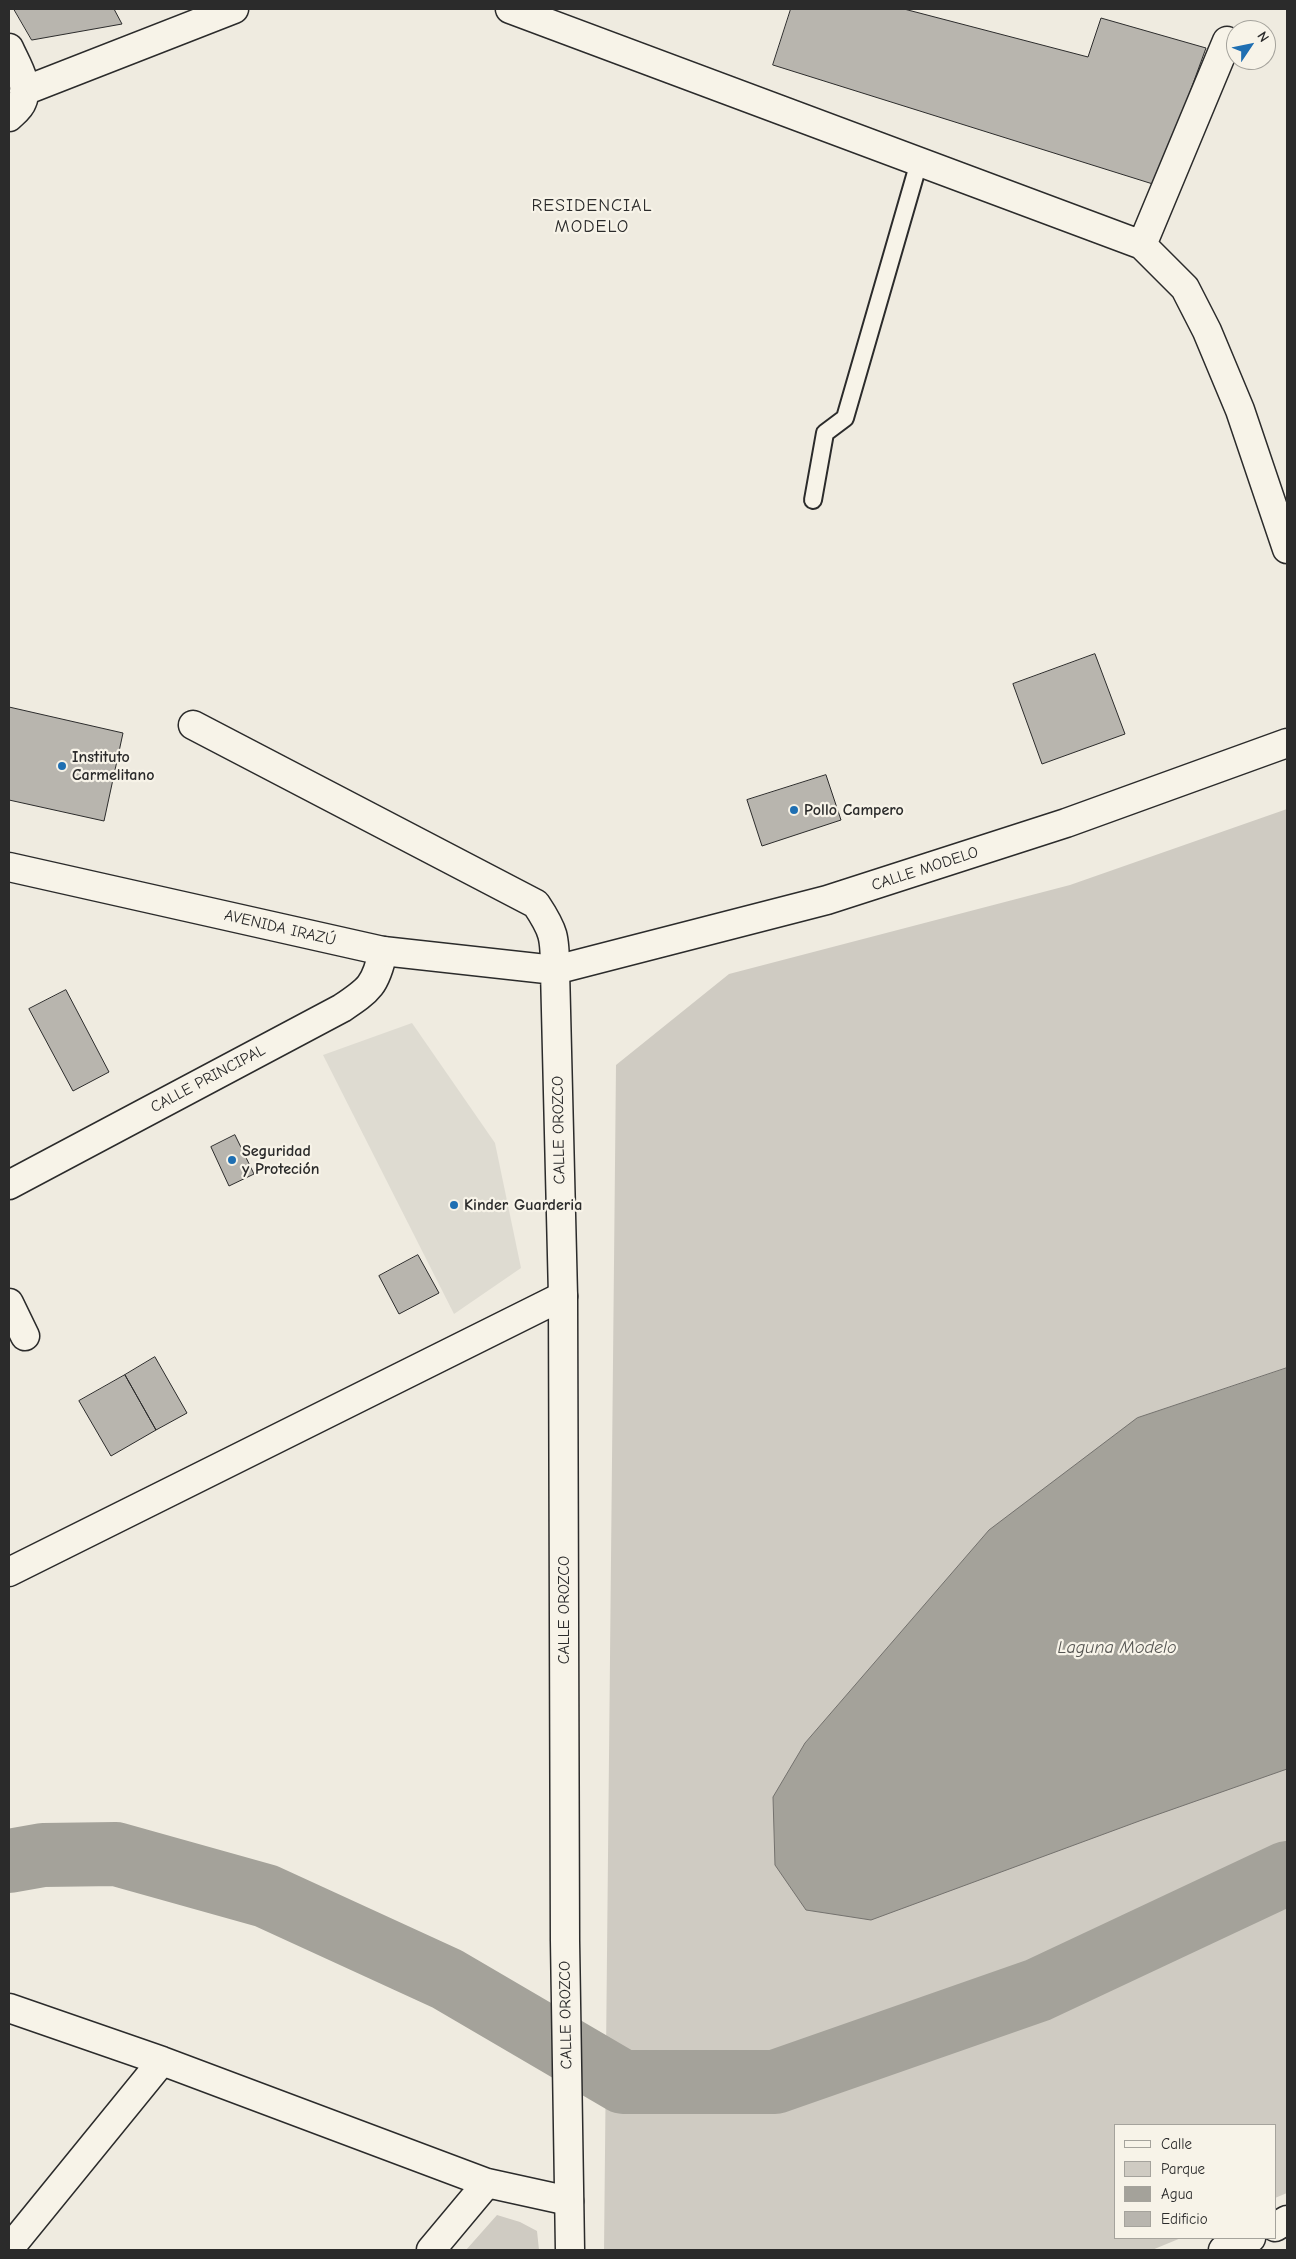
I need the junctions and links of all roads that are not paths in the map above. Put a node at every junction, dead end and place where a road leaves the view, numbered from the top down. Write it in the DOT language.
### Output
graph roads {
  1 [pos="234,9"];
  2 [pos="510,9"];
  3 [pos="1226,44"];
  4 [pos="9,48"];
  5 [pos="24,91"];
  6 [pos="9,117"];
  7 [pos="919,162"];
  8 [pos="1142,245"];
  9 [pos="813,500"];
  10 [pos="1287,549"];
  11 [pos="193,725"];
  12 [pos="1287,743"];
  13 [pos="9,867"];
  14 [pos="383,951"];
  15 [pos="555,970"];
  16 [pos="9,1185"];
  17 [pos="563,1296"];
  18 [pos="9,1303"];
  19 [pos="25,1336"];
  20 [pos="9,1572"];
  21 [pos="9,2008"];
  22 [pos="162,2061"];
  23 [pos="487,2183"];
  24 [pos="569,2201"];
  25 [pos="9,2249"];
  26 [pos="431,2250"];
  27 [pos="570,2250"];
  1 -- 5 [label="street"];
  2 -- 7 [label="street"];
  3 -- 8 [label="street"];
  4 -- 5 [label="street"];
  5 -- 6 [label="street"];
  7 -- 8 [label="street"];
  7 -- 9 [label="lane"];
  8 -- 10 [label="street"];
  11 -- 15 [label="street, CALLE OROZCO"];
  12 -- 15 [label="street, CALLE MODELO"];
  13 -- 14 [label="street, AVENIDA IRAZÚ"];
  14 -- 15 [label="street, AVENIDA IRAZÚ"];
  14 -- 16 [label="street, CALLE PRINCIPAL"];
  15 -- 17 [label="street, CALLE OROZCO"];
  17 -- 20 [label="street"];
  17 -- 24 [label="street, CALLE OROZCO"];
  18 -- 19 [label="street"];
  21 -- 22 [label="street"];
  22 -- 23 [label="street"];
  22 -- 25 [label="street"];
  23 -- 24 [label="street"];
  23 -- 26 [label="street"];
  24 -- 27 [label="street, CALLE OROZCO"];
}
